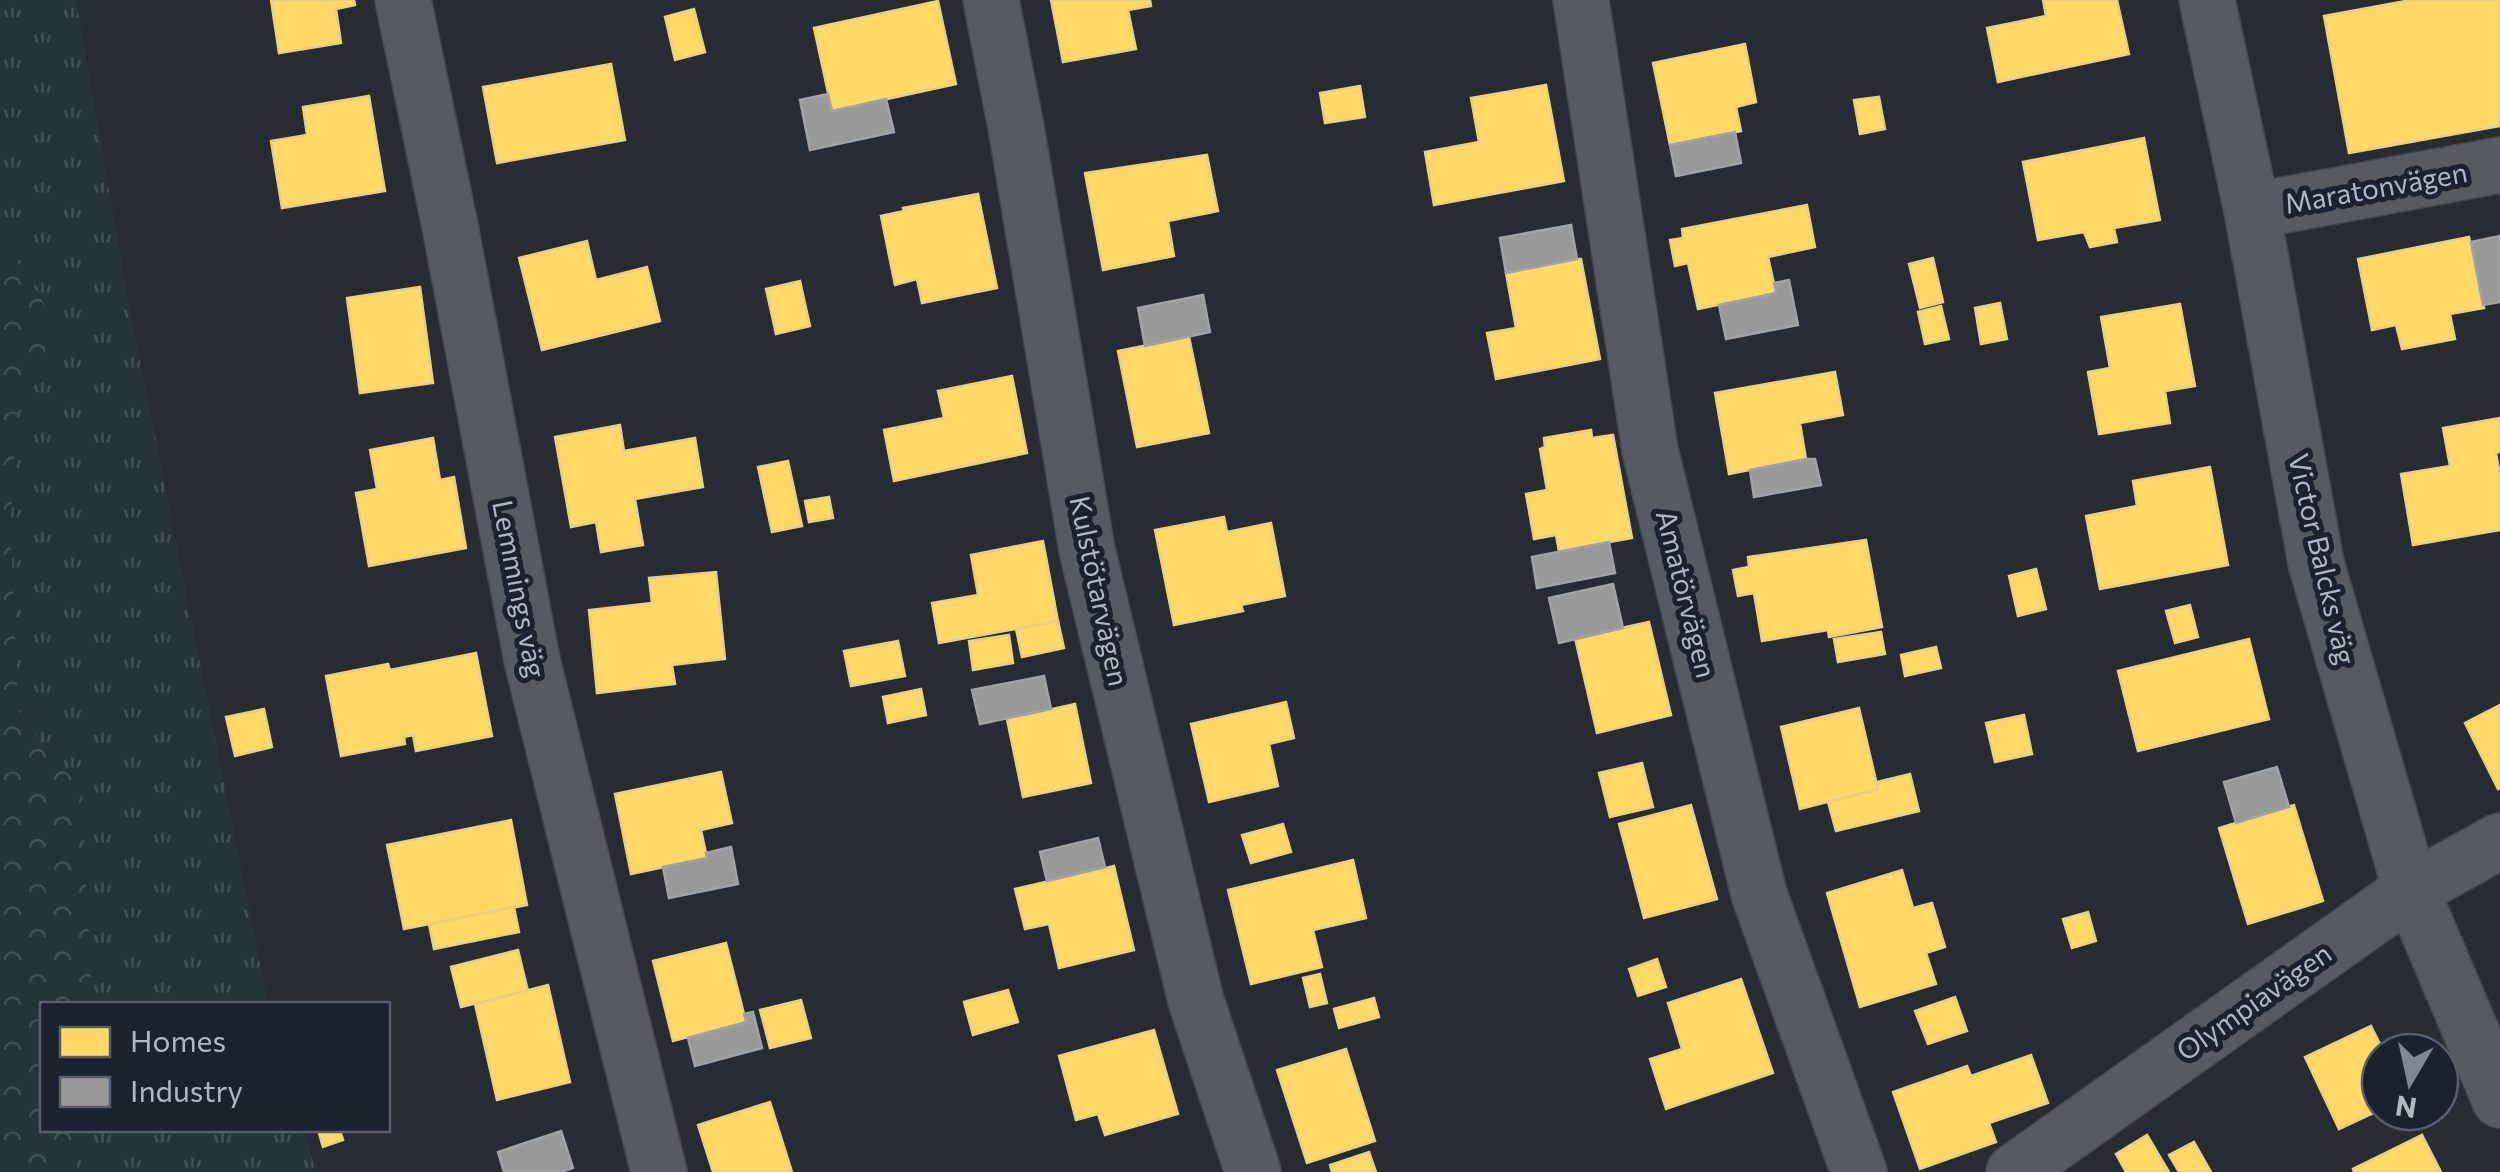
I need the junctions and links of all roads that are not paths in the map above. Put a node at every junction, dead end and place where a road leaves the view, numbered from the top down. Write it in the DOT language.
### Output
graph roads {
  1 [pos="403,0"];
  2 [pos="991,0"];
  3 [pos="1582,0"];
  4 [pos="2207,0"];
  5 [pos="2500,165"];
  6 [pos="2252,211"];
  7 [pos="2500,841"];
  8 [pos="2411,890"];
  9 [pos="2500,1100"];
  10 [pos="659,1172"];
  11 [pos="1254,1172"];
  12 [pos="1859,1172"];
  13 [pos="2014,1172"];
  1 -- 10 [label="street, Lemmings väg"];
  2 -- 11 [label="street, Kulstötarvägen"];
  3 -- 12 [label="street, Amatörvägen"];
  4 -- 6 [label="street, Victor Balcks väg"];
  5 -- 6 [label="street, Maratonvägen"];
  6 -- 8 [label="street, Victor Balcks väg"];
  7 -- 8 [label="street, Olympiavägen"];
  8 -- 9 [label="street, Victor Balcks väg"];
  8 -- 13 [label="street, Olympiavägen"];
}
